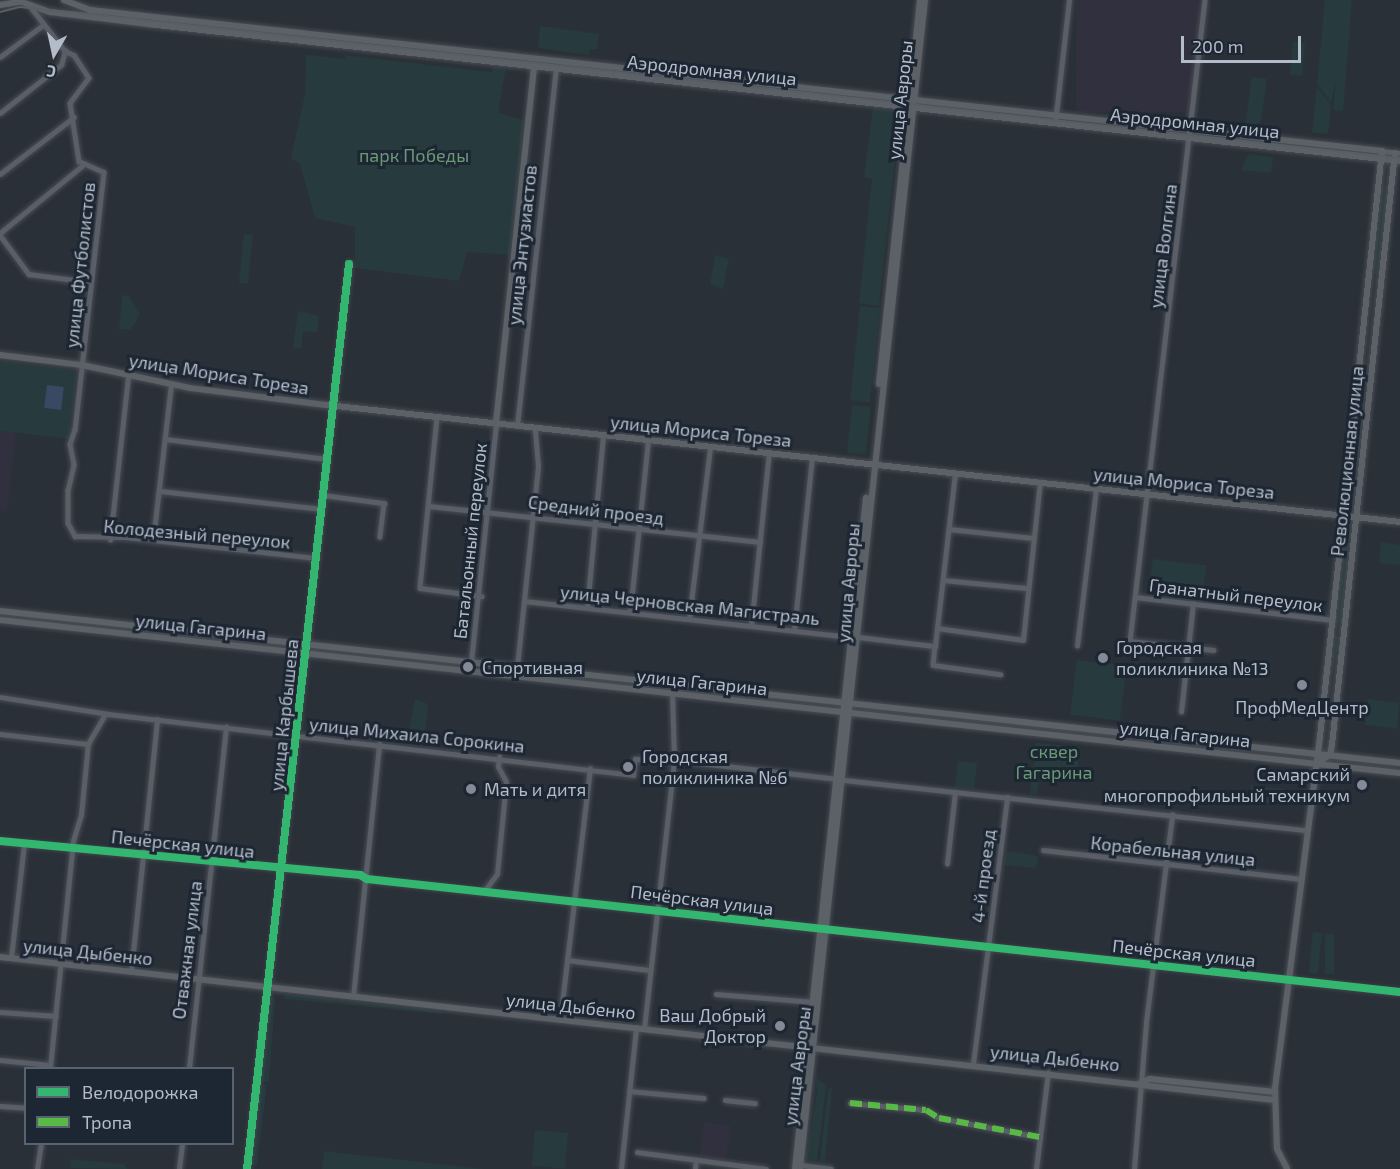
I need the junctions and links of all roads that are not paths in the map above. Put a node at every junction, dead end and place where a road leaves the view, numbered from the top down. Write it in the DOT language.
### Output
graph roads {
  1 [pos="64,0"];
  2 [pos="920,0"];
  3 [pos="926,0"];
  4 [pos="1069,0"];
  5 [pos="1205,0"];
  6 [pos="23,2"];
  7 [pos="0,6"];
  8 [pos="43,25"];
  9 [pos="65,51"];
  10 [pos="0,57"];
  11 [pos="534,66"];
  12 [pos="556,68"];
  13 [pos="913,99"];
  14 [pos="912,107"];
  15 [pos="0,113"];
  16 [pos="1056,115"];
  17 [pos="74,117"];
  18 [pos="1055,123"];
  19 [pos="1190,130"];
  20 [pos="1189,138"];
  21 [pos="1382,151"];
  22 [pos="1397,153"];
  23 [pos="1382,159"];
  24 [pos="1397,161"];
  25 [pos="83,165"];
  26 [pos="0,174"];
  27 [pos="1378,188"];
  28 [pos="1391,188"];
  29 [pos="0,234"];
  30 [pos="349,264"];
  31 [pos="90,282"];
  32 [pos="0,355"];
  33 [pos="82,365"];
  34 [pos="128,376"];
  35 [pos="171,385"];
  36 [pos="333,405"];
  37 [pos="436,417"];
  38 [pos="496,423"];
  39 [pos="517,426"];
  40 [pos="535,428"];
  41 [pos="603,435"];
  42 [pos="165,439"];
  43 [pos="648,440"];
  44 [pos="710,447"];
  45 [pos="769,453"];
  46 [pos="812,458"];
  47 [pos="327,459"];
  48 [pos="872,464"];
  49 [pos="955,473"];
  50 [pos="1040,483"];
  51 [pos="1096,489"];
  52 [pos="160,491"];
  53 [pos="1148,494"];
  54 [pos="323,495"];
  55 [pos="429,506"];
  56 [pos="322,509"];
  57 [pos="486,510"];
  58 [pos="1343,516"];
  59 [pos="533,517"];
  60 [pos="1356,517"];
  61 [pos="1400,522"];
  62 [pos="592,523"];
  63 [pos="639,528"];
  64 [pos="949,529"];
  65 [pos="699,536"];
  66 [pos="75,537"];
  67 [pos="380,537"];
  68 [pos="1033,538"];
  69 [pos="110,540"];
  70 [pos="153,540"];
  71 [pos="760,542"];
  72 [pos="317,558"];
  73 [pos="943,580"];
  74 [pos="1026,588"];
  75 [pos="481,596"];
  76 [pos="1135,597"];
  77 [pos="524,601"];
  78 [pos="1193,604"];
  79 [pos="587,608"];
  80 [pos="0,611"];
  81 [pos="630,612"];
  82 [pos="689,619"];
  83 [pos="0,620"];
  84 [pos="1333,620"];
  85 [pos="751,626"];
  86 [pos="937,628"];
  87 [pos="1332,630"];
  88 [pos="794,631"];
  89 [pos="1344,631"];
  90 [pos="855,637"];
  91 [pos="288,642"];
  92 [pos="307,644"];
  93 [pos="935,646"];
  94 [pos="1077,646"];
  95 [pos="1187,647"];
  96 [pos="1214,650"];
  97 [pos="287,651"];
  98 [pos="306,653"];
  99 [pos="471,662"];
  100 [pos="517,667"];
  101 [pos="1000,674"];
  102 [pos="516,677"];
  103 [pos="672,694"];
  104 [pos="0,697"];
  105 [pos="849,703"];
  106 [pos="848,712"];
  107 [pos="1181,712"];
  108 [pos="105,714"];
  109 [pos="157,719"];
  110 [pos="226,727"];
  111 [pos="0,734"];
  112 [pos="298,736"];
  113 [pos="88,744"];
  114 [pos="379,744"];
  115 [pos="1318,753"];
  116 [pos="1330,755"];
  117 [pos="499,757"];
  118 [pos="674,760"];
  119 [pos="1400,762"];
  120 [pos="1316,764"];
  121 [pos="590,769"];
  122 [pos="1400,773"];
  123 [pos="844,780"];
  124 [pos="955,792"];
  125 [pos="1007,797"];
  126 [pos="1172,815"];
  127 [pos="1307,830"];
  128 [pos="0,841"];
  129 [pos="24,844"];
  130 [pos="72,848"];
  131 [pos="1042,850"];
  132 [pos="145,856"];
  133 [pos="210,861"];
  134 [pos="947,864"];
  135 [pos="1166,864"];
  136 [pos="282,869"];
  137 [pos="367,879"];
  138 [pos="1301,879"];
  139 [pos="484,891"];
  140 [pos="574,899"];
  141 [pos="657,910"];
  142 [pos="824,930"];
  143 [pos="988,948"];
  144 [pos="0,957"];
  145 [pos="11,958"];
  146 [pos="567,960"];
  147 [pos="62,964"];
  148 [pos="1152,965"];
  149 [pos="650,970"];
  150 [pos="131,972"];
  151 [pos="197,979"];
  152 [pos="1289,980"];
  153 [pos="266,987"];
  154 [pos="1400,992"];
  155 [pos="716,994"];
  156 [pos="353,997"];
  157 [pos="814,1002"];
  158 [pos="0,1012"];
  159 [pos="56,1016"];
  160 [pos="560,1020"];
  161 [pos="636,1028"];
  162 [pos="644,1029"];
  163 [pos="811,1047"];
  164 [pos="0,1060"];
  165 [pos="973,1064"];
  166 [pos="50,1067"];
  167 [pos="189,1067"];
  168 [pos="1048,1073"];
  169 [pos="1144,1083"];
  170 [pos="629,1091"];
  171 [pos="1275,1092"];
  172 [pos="704,1098"];
  173 [pos="725,1100"];
  174 [pos="1274,1100"];
  175 [pos="850,1103"];
  176 [pos="754,1104"];
  177 [pos="0,1106"];
  178 [pos="24,1108"];
  179 [pos="1040,1137"];
  180 [pos="40,1145"];
  181 [pos="182,1145"];
  182 [pos="637,1152"];
  183 [pos="696,1160"];
  184 [pos="798,1168"];
  185 [pos="37,1169"];
  186 [pos="179,1169"];
  187 [pos="247,1169"];
  188 [pos="621,1169"];
  189 [pos="695,1169"];
  190 [pos="766,1169"];
  191 [pos="831,1169"];
  192 [pos="1036,1169"];
  193 [pos="1134,1169"];
  194 [pos="1287,1169"];
  1 -- 13 [label="main road, Аэродромная улица"];
  2 -- 13 [label="main road, улица Авроры"];
  3 -- 13 [label="main road, улица Авроры"];
  4 -- 16 [label="street"];
  5 -- 19 [label="street, улица Волгина"];
  6 -- 7 [label="main road"];
  6 -- 8 [label="street"];
  6 -- 11 [label="main road, Аэродромная улица"];
  8 -- 9 [label="street"];
  8 -- 10 [label="street"];
  9 -- 15 [label="street"];
  9 -- 17 [label="street, улица Футболистов"];
  11 -- 12 [label="main road, Аэродромная улица"];
  11 -- 38 [label="main road, улица Энтузиастов"];
  12 -- 14 [label="main road, Аэродромная улица"];
  12 -- 39 [label="street, улица Энтузиастов"];
  13 -- 14 [label="main road, улица Авроры"];
  13 -- 16 [label="main road, Аэродромная улица"];
  14 -- 18 [label="main road, Аэродромная улица"];
  14 -- 48 [label="main road, улица Авроры"];
  16 -- 18 [label="street"];
  16 -- 19 [label="main road, Аэродромная улица"];
  17 -- 25 [label="street, улица Футболистов"];
  17 -- 26 [label="street"];
  18 -- 20 [label="main road, Аэродромная улица"];
  19 -- 20 [label="street, улица Волгина"];
  19 -- 21 [label="main road, Аэродромная улица"];
  20 -- 23 [label="main road, Аэродромная улица"];
  20 -- 53 [label="street, улица Волгина"];
  21 -- 22 [label="street, Аэродромная улица"];
  21 -- 23 [label="main road, Революционная улица"];
  22 -- 24 [label="main road, Революционная улица"];
  23 -- 24 [label="street, Аэродромная улица"];
  23 -- 27 [label="main road, Революционная улица"];
  24 -- 28 [label="main road, Революционная улица"];
  25 -- 29 [label="street"];
  25 -- 31 [label="street, улица Футболистов"];
  27 -- 28 [label="main road"];
  27 -- 58 [label="main road, Революционная улица"];
  28 -- 60 [label="main road, Революционная улица"];
  29 -- 31 [label="street"];
  30 -- 36 [label="street, улица Карбышева"];
  31 -- 33 [label="street, улица Футболистов"];
  32 -- 33 [label="main road, улица Мориса Тореза"];
  33 -- 34 [label="main road, улица Мориса Тореза"];
  33 -- 66 [label="street, улица Футболистов"];
  34 -- 35 [label="main road, улица Мориса Тореза"];
  34 -- 69 [label="street"];
  35 -- 36 [label="main road, улица Мориса Тореза"];
  35 -- 42 [label="street"];
  36 -- 37 [label="main road, улица Мориса Тореза"];
  36 -- 47 [label="street, улица Карбышева"];
  37 -- 38 [label="main road, улица Мориса Тореза"];
  37 -- 55 [label="street"];
  38 -- 39 [label="main road, улица Мориса Тореза"];
  38 -- 57 [label="street, Батальонный переулок"];
  39 -- 40 [label="main road, улица Мориса Тореза"];
  40 -- 41 [label="main road, улица Мориса Тореза"];
  40 -- 59 [label="street"];
  41 -- 43 [label="main road, улица Мориса Тореза"];
  41 -- 62 [label="street"];
  42 -- 47 [label="street"];
  42 -- 52 [label="street"];
  43 -- 44 [label="main road, улица Мориса Тореза"];
  43 -- 63 [label="street"];
  44 -- 45 [label="main road, улица Мориса Тореза"];
  44 -- 65 [label="street"];
  45 -- 46 [label="main road, улица Мориса Тореза"];
  45 -- 71 [label="street"];
  46 -- 48 [label="main road, улица Мориса Тореза"];
  46 -- 88 [label="street"];
  47 -- 54 [label="street, улица Карбышева"];
  48 -- 49 [label="main road, улица Мориса Тореза"];
  48 -- 90 [label="main road, улица Авроры"];
  49 -- 50 [label="main road, улица Мориса Тореза"];
  49 -- 64 [label="street"];
  50 -- 51 [label="main road, улица Мориса Тореза"];
  50 -- 68 [label="street"];
  51 -- 53 [label="main road, улица Мориса Тореза"];
  51 -- 94 [label="street"];
  52 -- 56 [label="street"];
  52 -- 70 [label="street"];
  53 -- 58 [label="main road, улица Мориса Тореза"];
  53 -- 76 [label="street, улица Волгина"];
  54 -- 56 [label="street, улица Карбышева"];
  54 -- 67 [label="street"];
  55 -- 57 [label="street, Средний проезд"];
  55 -- 75 [label="street"];
  56 -- 72 [label="street, улица Карбышева"];
  57 -- 59 [label="street, Средний проезд"];
  57 -- 75 [label="street, Батальонный переулок"];
  58 -- 60 [label="main road, улица Мориса Тореза"];
  58 -- 84 [label="main road, Революционная улица"];
  59 -- 62 [label="street, Средний проезд"];
  59 -- 77 [label="street"];
  60 -- 61 [label="main road, улица Мориса Тореза"];
  60 -- 89 [label="main road, Революционная улица"];
  62 -- 63 [label="street, Средний проезд"];
  62 -- 79 [label="street"];
  63 -- 65 [label="street, Средний проезд"];
  63 -- 81 [label="street"];
  64 -- 68 [label="street"];
  64 -- 73 [label="street"];
  65 -- 71 [label="street, Средний проезд"];
  65 -- 82 [label="street"];
  66 -- 69 [label="street, Колодезный переулок"];
  68 -- 74 [label="street"];
  69 -- 70 [label="street, Колодезный переулок"];
  70 -- 72 [label="street, Колодезный переулок"];
  71 -- 85 [label="street"];
  72 -- 92 [label="street, улица Карбышева"];
  73 -- 74 [label="street"];
  73 -- 86 [label="street"];
  74 -- 86 [label="street"];
  75 -- 99 [label="street, Батальонный переулок"];
  76 -- 78 [label="street, Гранатный переулок"];
  76 -- 95 [label="street, улица Волгина"];
  77 -- 79 [label="street, улица Черновская Магистраль"];
  77 -- 100 [label="street"];
  78 -- 84 [label="street, Гранатный переулок"];
  78 -- 95 [label="street"];
  79 -- 81 [label="street, улица Черновская Магистраль"];
  80 -- 91 [label="main road, улица Гагарина"];
  81 -- 82 [label="street, улица Черновская Магистраль"];
  82 -- 85 [label="street, улица Черновская Магистраль"];
  83 -- 97 [label="main road, улица Гагарина"];
  84 -- 87 [label="main road, Революционная улица"];
  85 -- 88 [label="street, улица Черновская Магистраль"];
  86 -- 93 [label="street"];
  87 -- 89 [label="main road"];
  87 -- 115 [label="main road, Революционная улица"];
  88 -- 90 [label="street, улица Черновская Магистраль"];
  89 -- 116 [label="main road, Революционная улица"];
  90 -- 93 [label="street, улица Черновская Магистраль"];
  90 -- 105 [label="main road, улица Авроры"];
  91 -- 92 [label="main road, улица Гагарина"];
  91 -- 97 [label="main road"];
  92 -- 98 [label="street, улица Карбышева"];
  92 -- 99 [label="main road, улица Гагарина"];
  93 -- 101 [label="street"];
  95 -- 96 [label="street"];
  95 -- 107 [label="street"];
  97 -- 98 [label="main road, улица Гагарина"];
  98 -- 102 [label="main road, улица Гагарина"];
  98 -- 112 [label="street, улица Карбышева"];
  99 -- 100 [label="main road, улица Гагарина"];
  100 -- 102 [label="main road"];
  100 -- 105 [label="main road, улица Гагарина"];
  102 -- 103 [label="main road, улица Гагарина"];
  103 -- 106 [label="main road, улица Гагарина"];
  103 -- 118 [label="street"];
  104 -- 108 [label="street, улица Михаила Сорокина"];
  105 -- 106 [label="main road, улица Авроры"];
  105 -- 115 [label="main road, улица Гагарина"];
  106 -- 120 [label="main road, улица Гагарина"];
  106 -- 123 [label="main road, улица Авроры"];
  108 -- 109 [label="street, улица Михаила Сорокина"];
  108 -- 113 [label="street"];
  109 -- 110 [label="street, улица Михаила Сорокина"];
  109 -- 132 [label="street"];
  110 -- 112 [label="street, улица Михаила Сорокина"];
  110 -- 133 [label="street, Отважная улица"];
  111 -- 113 [label="street"];
  112 -- 114 [label="street, улица Михаила Сорокина"];
  112 -- 136 [label="street, улица Карбышева"];
  113 -- 130 [label="street"];
  114 -- 117 [label="street, улица Михаила Сорокина"];
  114 -- 137 [label="street"];
  115 -- 116 [label="main road, улица Гагарина"];
  115 -- 120 [label="main road, Революционная улица"];
  116 -- 119 [label="main road, улица Гагарина"];
  116 -- 120 [label="main road"];
  117 -- 121 [label="street, улица Михаила Сорокина"];
  117 -- 139 [label="street"];
  118 -- 121 [label="street, улица Михаила Сорокина"];
  118 -- 123 [label="street"];
  118 -- 141 [label="street"];
  120 -- 122 [label="main road, улица Гагарина"];
  120 -- 127 [label="main road, Революционная улица"];
  121 -- 140 [label="street"];
  123 -- 124 [label="street"];
  123 -- 142 [label="main road, улица Авроры"];
  124 -- 125 [label="street"];
  124 -- 134 [label="street"];
  125 -- 126 [label="street"];
  125 -- 143 [label="street, 4-й проезд"];
  126 -- 127 [label="street"];
  126 -- 135 [label="street"];
  127 -- 138 [label="main road, Революционная улица"];
  128 -- 129 [label="street, Печёрская улица"];
  129 -- 130 [label="street, Печёрская улица"];
  129 -- 145 [label="street"];
  130 -- 132 [label="street, Печёрская улица"];
  130 -- 147 [label="street"];
  131 -- 135 [label="street, Корабельная улица"];
  132 -- 133 [label="street, Печёрская улица"];
  132 -- 150 [label="street"];
  133 -- 136 [label="street, Печёрская улица"];
  133 -- 151 [label="street, Отважная улица"];
  135 -- 138 [label="street, Корабельная улица"];
  135 -- 148 [label="street"];
  136 -- 137 [label="street, Печёрская улица"];
  136 -- 153 [label="street, улица Карбышева"];
  137 -- 139 [label="street, Печёрская улица"];
  137 -- 156 [label="street"];
  138 -- 152 [label="main road, Революционная улица"];
  139 -- 140 [label="street, Печёрская улица"];
  140 -- 141 [label="street, Печёрская улица"];
  140 -- 146 [label="street"];
  141 -- 142 [label="street, Печёрская улица"];
  141 -- 149 [label="street"];
  142 -- 143 [label="street, Печёрская улица"];
  142 -- 157 [label="main road, улица Авроры"];
  142 -- 163 [label="main road, улица Авроры"];
  143 -- 148 [label="street, Печёрская улица"];
  143 -- 165 [label="street, 4-й проезд"];
  144 -- 145 [label="main road, улица Дыбенко"];
  145 -- 147 [label="main road, улица Дыбенко"];
  146 -- 149 [label="street"];
  146 -- 160 [label="street"];
  147 -- 150 [label="main road, улица Дыбенко"];
  147 -- 159 [label="street"];
  148 -- 152 [label="street, Печёрская улица"];
  148 -- 169 [label="street"];
  149 -- 162 [label="street"];
  150 -- 151 [label="main road, улица Дыбенко"];
  151 -- 153 [label="main road, улица Дыбенко"];
  151 -- 167 [label="street, Отважная улица"];
  152 -- 154 [label="street, Печёрская улица"];
  152 -- 171 [label="main road, Революционная улица"];
  153 -- 156 [label="main road, улица Дыбенко"];
  153 -- 187 [label="street, улица Карбышева"];
  155 -- 157 [label="street"];
  156 -- 160 [label="main road, улица Дыбенко"];
  157 -- 163 [label="main road, улица Авроры"];
  158 -- 159 [label="street"];
  159 -- 166 [label="street"];
  160 -- 161 [label="main road, улица Дыбенко"];
  161 -- 162 [label="main road, улица Дыбенко"];
  161 -- 170 [label="street"];
  162 -- 163 [label="main road, улица Дыбенко"];
  163 -- 165 [label="main road, улица Дыбенко"];
  163 -- 184 [label="main road, улица Авроры"];
  164 -- 166 [label="street"];
  165 -- 168 [label="main road, улица Дыбенко"];
  168 -- 169 [label="main road, улица Дыбенко"];
  168 -- 179 [label="street"];
  169 -- 171 [label="main road, улица Дыбенко"];
  169 -- 174 [label="main road, улица Дыбенко"];
  169 -- 193 [label="street"];
  170 -- 172 [label="street"];
  170 -- 188 [label="street"];
  171 -- 174 [label="main road, Революционная улица"];
  173 -- 176 [label="street"];
  174 -- 194 [label="main road, Революционная улица"];
  175 -- 179 [label="street"];
  177 -- 178 [label="street"];
  179 -- 192 [label="street"];
  180 -- 185 [label="street"];
  181 -- 186 [label="street"];
  182 -- 183 [label="street"];
  183 -- 189 [label="street"];
  183 -- 190 [label="street"];
  184 -- 191 [label="street"];
}
